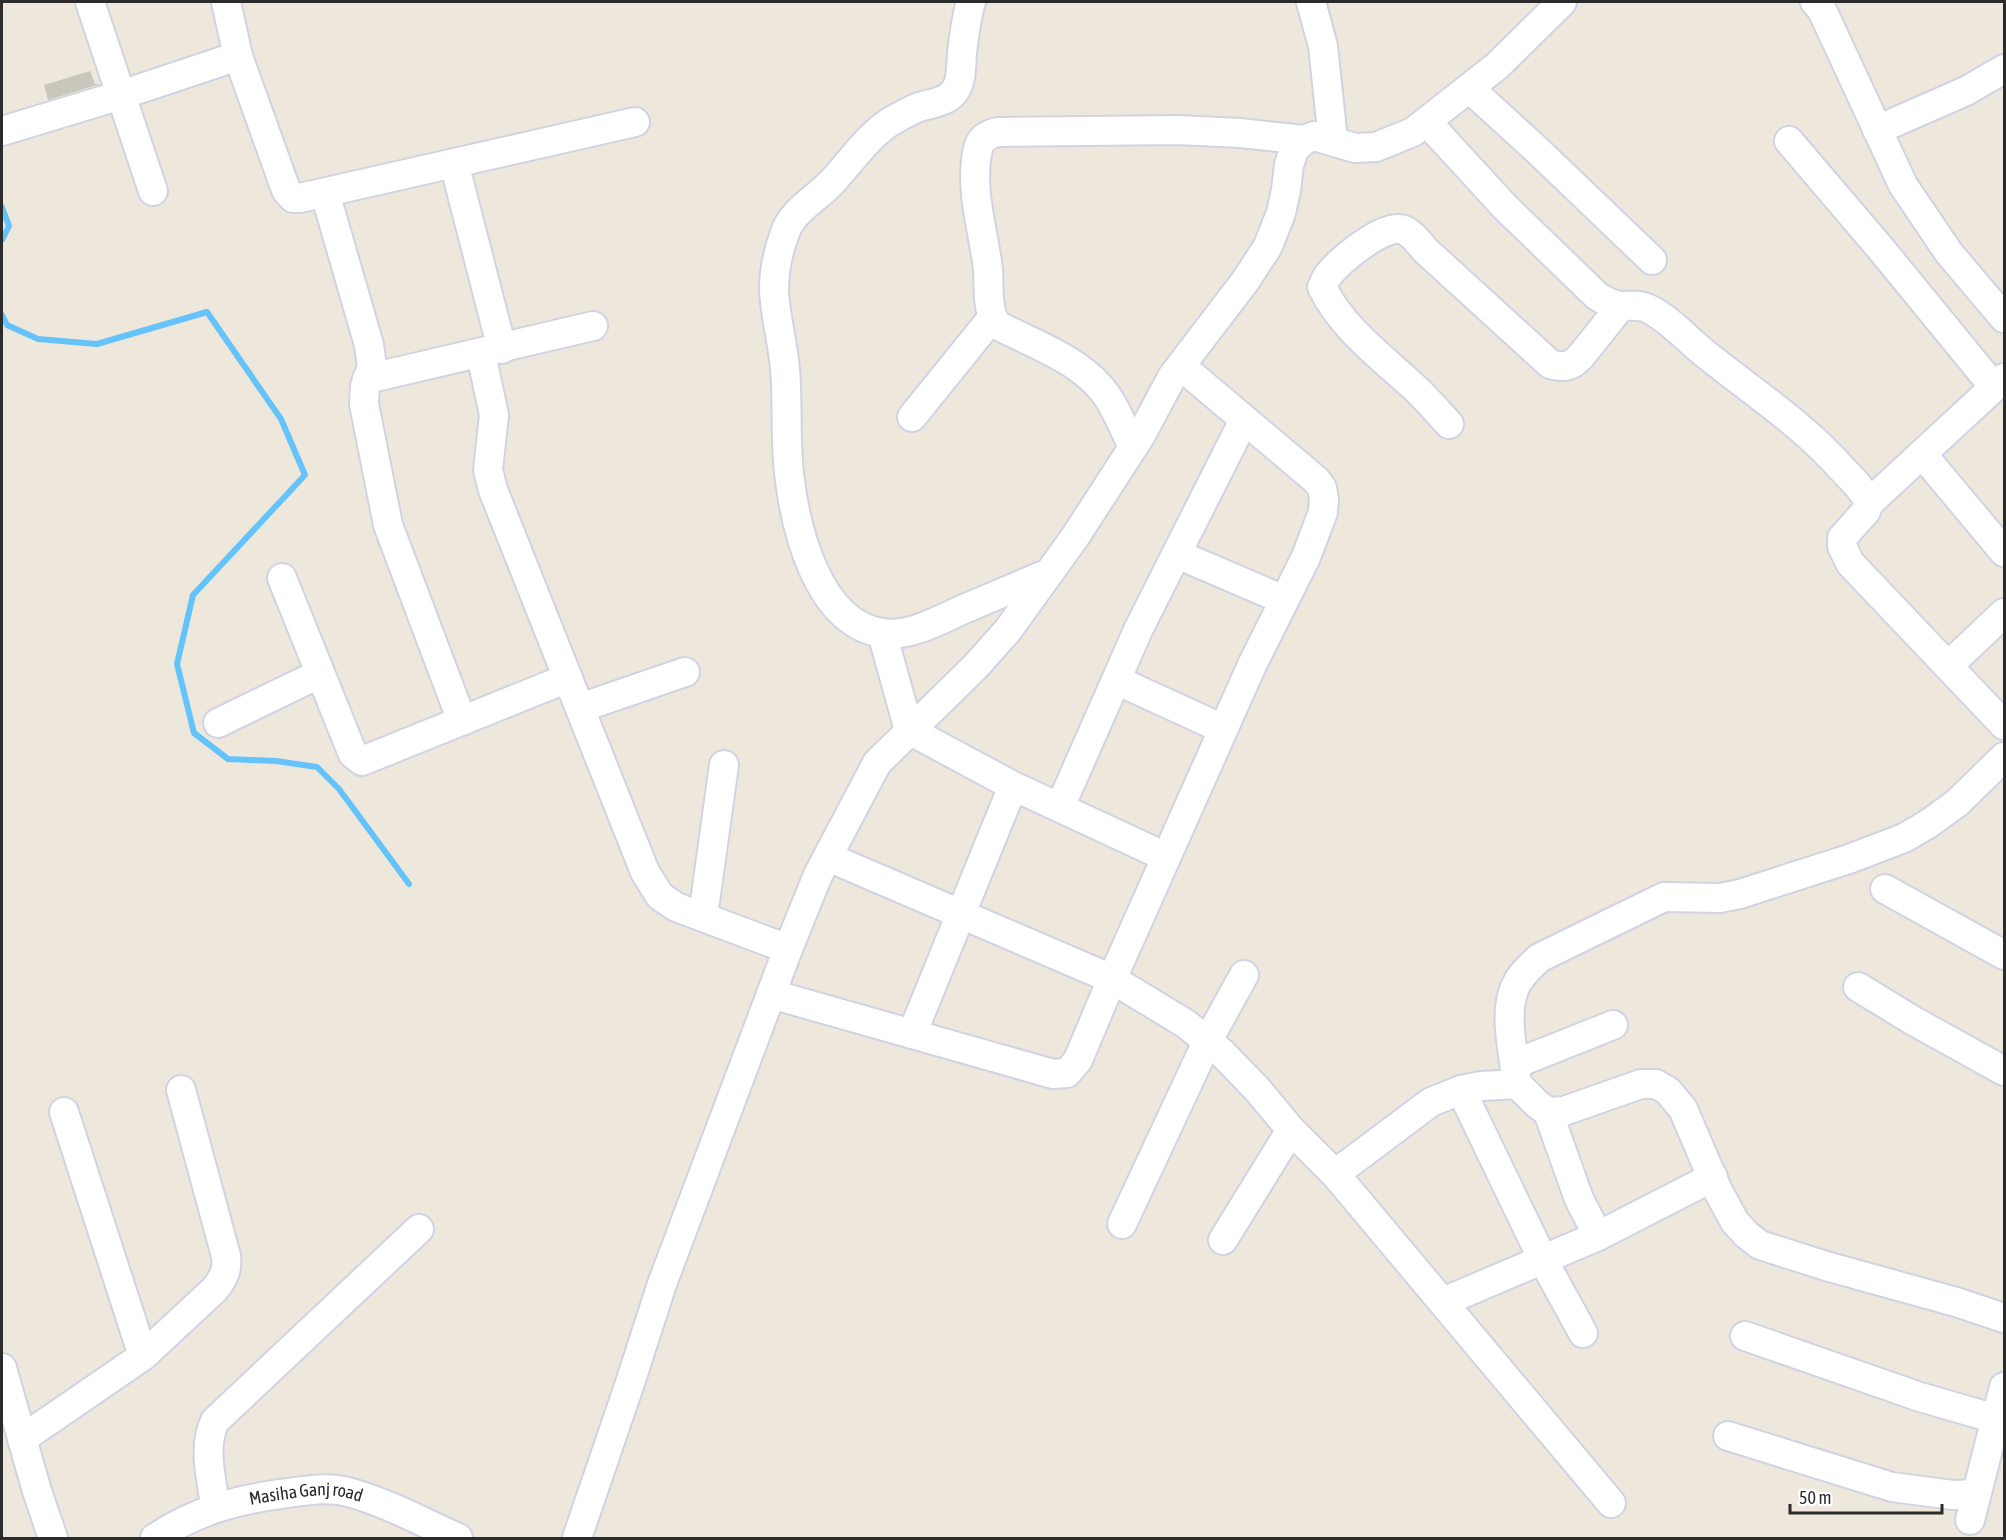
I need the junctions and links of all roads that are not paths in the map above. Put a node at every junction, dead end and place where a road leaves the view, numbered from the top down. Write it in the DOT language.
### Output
graph roads {
  1 [pos="90,2"];
  2 [pos="226,2"];
  3 [pos="970,2"];
  4 [pos="1311,2"];
  5 [pos="1815,2"];
  6 [pos="1552,5"];
  7 [pos="238,57"];
  8 [pos="2004,69"];
  9 [pos="1469,88"];
  10 [pos="122,95"];
  11 [pos="635,122"];
  12 [pos="1427,122"];
  13 [pos="1877,130"];
  14 [pos="2,131"];
  15 [pos="1304,140"];
  16 [pos="1333,140"];
  17 [pos="1789,141"];
  18 [pos="454,163"];
  19 [pos="153,191"];
  20 [pos="325,192"];
  21 [pos="1652,260"];
  22 [pos="1621,306"];
  23 [pos="992,318"];
  24 [pos="2004,318"];
  25 [pos="593,326"];
  26 [pos="491,351"];
  27 [pos="1180,366"];
  28 [pos="368,379"];
  29 [pos="1999,383"];
  30 [pos="912,417"];
  31 [pos="1244,420"];
  32 [pos="1449,424"];
  33 [pos="1133,447"];
  34 [pos="1922,454"];
  35 [pos="1869,503"];
  36 [pos="2004,552"];
  37 [pos="1177,554"];
  38 [pos="1050,573"];
  39 [pos="282,578"];
  40 [pos="1284,600"];
  41 [pos="2004,613"];
  42 [pos="882,633"];
  43 [pos="1948,666"];
  44 [pos="685,672"];
  45 [pos="319,674"];
  46 [pos="568,678"];
  47 [pos="1116,680"];
  48 [pos="580,708"];
  49 [pos="462,721"];
  50 [pos="218,723"];
  51 [pos="2004,725"];
  52 [pos="1223,729"];
  53 [pos="909,730"];
  54 [pos="2004,757"];
  55 [pos="724,765"];
  56 [pos="1013,786"];
  57 [pos="1060,807"];
  58 [pos="828,857"];
  59 [pos="1166,857"];
  60 [pos="1885,889"];
  61 [pos="961,914"];
  62 [pos="703,916"];
  63 [pos="788,949"];
  64 [pos="2004,954"];
  65 [pos="1244,975"];
  66 [pos="1112,979"];
  67 [pos="1858,987"];
  68 [pos="771,994"];
  69 [pos="1613,1025"];
  70 [pos="912,1034"];
  71 [pos="1207,1042"];
  72 [pos="2004,1071"];
  73 [pos="1516,1074"];
  74 [pos="181,1090"];
  75 [pos="1461,1090"];
  76 [pos="64,1112"];
  77 [pos="1548,1112"];
  78 [pos="1291,1130"];
  79 [pos="1335,1174"];
  80 [pos="1713,1177"];
  81 [pos="1122,1224"];
  82 [pos="419,1229"];
  83 [pos="1598,1236"];
  84 [pos="1223,1240"];
  85 [pos="1542,1260"];
  86 [pos="1443,1302"];
  87 [pos="2004,1318"];
  88 [pos="1583,1333"];
  89 [pos="1745,1336"];
  90 [pos="143,1356"];
  91 [pos="2,1368"];
  92 [pos="2004,1387"];
  93 [pos="1996,1419"];
  94 [pos="1728,1436"];
  95 [pos="22,1439"];
  96 [pos="1611,1503"];
  97 [pos="215,1507"];
  98 [pos="53,1539"];
  99 [pos="155,1539"];
  100 [pos="458,1539"];
  101 [pos="577,1539"];
  1 -- 10 [label="street"];
  2 -- 7 [label="street"];
  3 -- 42 [label="street"];
  4 -- 16 [label="street"];
  5 -- 13 [label="street"];
  6 -- 9 [label="street"];
  7 -- 10 [label="street"];
  7 -- 20 [label="street"];
  8 -- 13 [label="street"];
  9 -- 12 [label="street"];
  9 -- 21 [label="street"];
  10 -- 14 [label="street"];
  10 -- 19 [label="street"];
  11 -- 18 [label="street"];
  12 -- 16 [label="street"];
  12 -- 22 [label="street"];
  13 -- 24 [label="street"];
  15 -- 16 [label="street"];
  15 -- 23 [label="street"];
  15 -- 27 [label="street"];
  17 -- 29 [label="street"];
  18 -- 20 [label="street"];
  18 -- 26 [label="street"];
  20 -- 28 [label="street"];
  22 -- 32 [label="street"];
  22 -- 35 [label="street"];
  23 -- 30 [label="street"];
  23 -- 33 [label="street"];
  25 -- 26 [label="street"];
  26 -- 28 [label="street"];
  26 -- 46 [label="street"];
  27 -- 31 [label="street"];
  27 -- 33 [label="street"];
  28 -- 49 [label="street"];
  29 -- 34 [label="street"];
  31 -- 37 [label="street"];
  31 -- 40 [label="street"];
  33 -- 38 [label="street"];
  34 -- 35 [label="street"];
  34 -- 36 [label="street"];
  35 -- 43 [label="street"];
  37 -- 40 [label="street"];
  37 -- 47 [label="street"];
  38 -- 42 [label="street"];
  38 -- 53 [label="street"];
  39 -- 45 [label="street"];
  40 -- 52 [label="street"];
  41 -- 43 [label="street"];
  42 -- 53 [label="street"];
  43 -- 51 [label="street"];
  44 -- 48 [label="street"];
  45 -- 49 [label="street"];
  45 -- 50 [label="street"];
  46 -- 48 [label="street"];
  46 -- 49 [label="street"];
  47 -- 52 [label="street"];
  47 -- 57 [label="street"];
  48 -- 62 [label="street"];
  52 -- 59 [label="street"];
  53 -- 56 [label="street"];
  53 -- 58 [label="street"];
  54 -- 73 [label="street"];
  55 -- 62 [label="street"];
  56 -- 57 [label="street"];
  56 -- 61 [label="street"];
  57 -- 59 [label="street"];
  58 -- 61 [label="street"];
  58 -- 63 [label="street"];
  59 -- 66 [label="street"];
  60 -- 64 [label="street"];
  61 -- 66 [label="street"];
  61 -- 70 [label="street"];
  62 -- 63 [label="street"];
  63 -- 68 [label="street"];
  65 -- 71 [label="street"];
  66 -- 70 [label="street"];
  66 -- 71 [label="street"];
  67 -- 72 [label="street"];
  68 -- 70 [label="street"];
  68 -- 101 [label="street"];
  69 -- 73 [label="street"];
  71 -- 78 [label="street"];
  71 -- 81 [label="street"];
  73 -- 75 [label="street"];
  73 -- 77 [label="street"];
  74 -- 90 [label="street"];
  75 -- 79 [label="street"];
  75 -- 85 [label="street"];
  76 -- 90 [label="street"];
  77 -- 80 [label="street"];
  77 -- 83 [label="street"];
  78 -- 79 [label="street"];
  78 -- 84 [label="street"];
  79 -- 86 [label="street"];
  80 -- 83 [label="street"];
  80 -- 87 [label="street"];
  82 -- 97 [label="street"];
  83 -- 85 [label="street"];
  85 -- 86 [label="street"];
  85 -- 88 [label="street"];
  86 -- 96 [label="street"];
  89 -- 93 [label="street"];
  90 -- 95 [label="street"];
  91 -- 95 [label="street"];
  92 -- 93 [label="street"];
  93 -- 94 [label="street"];
  95 -- 98 [label="street"];
  97 -- 99 [label="street, Masiha Ganj road"];
  97 -- 100 [label="street, Masiha Ganj road"];
}
